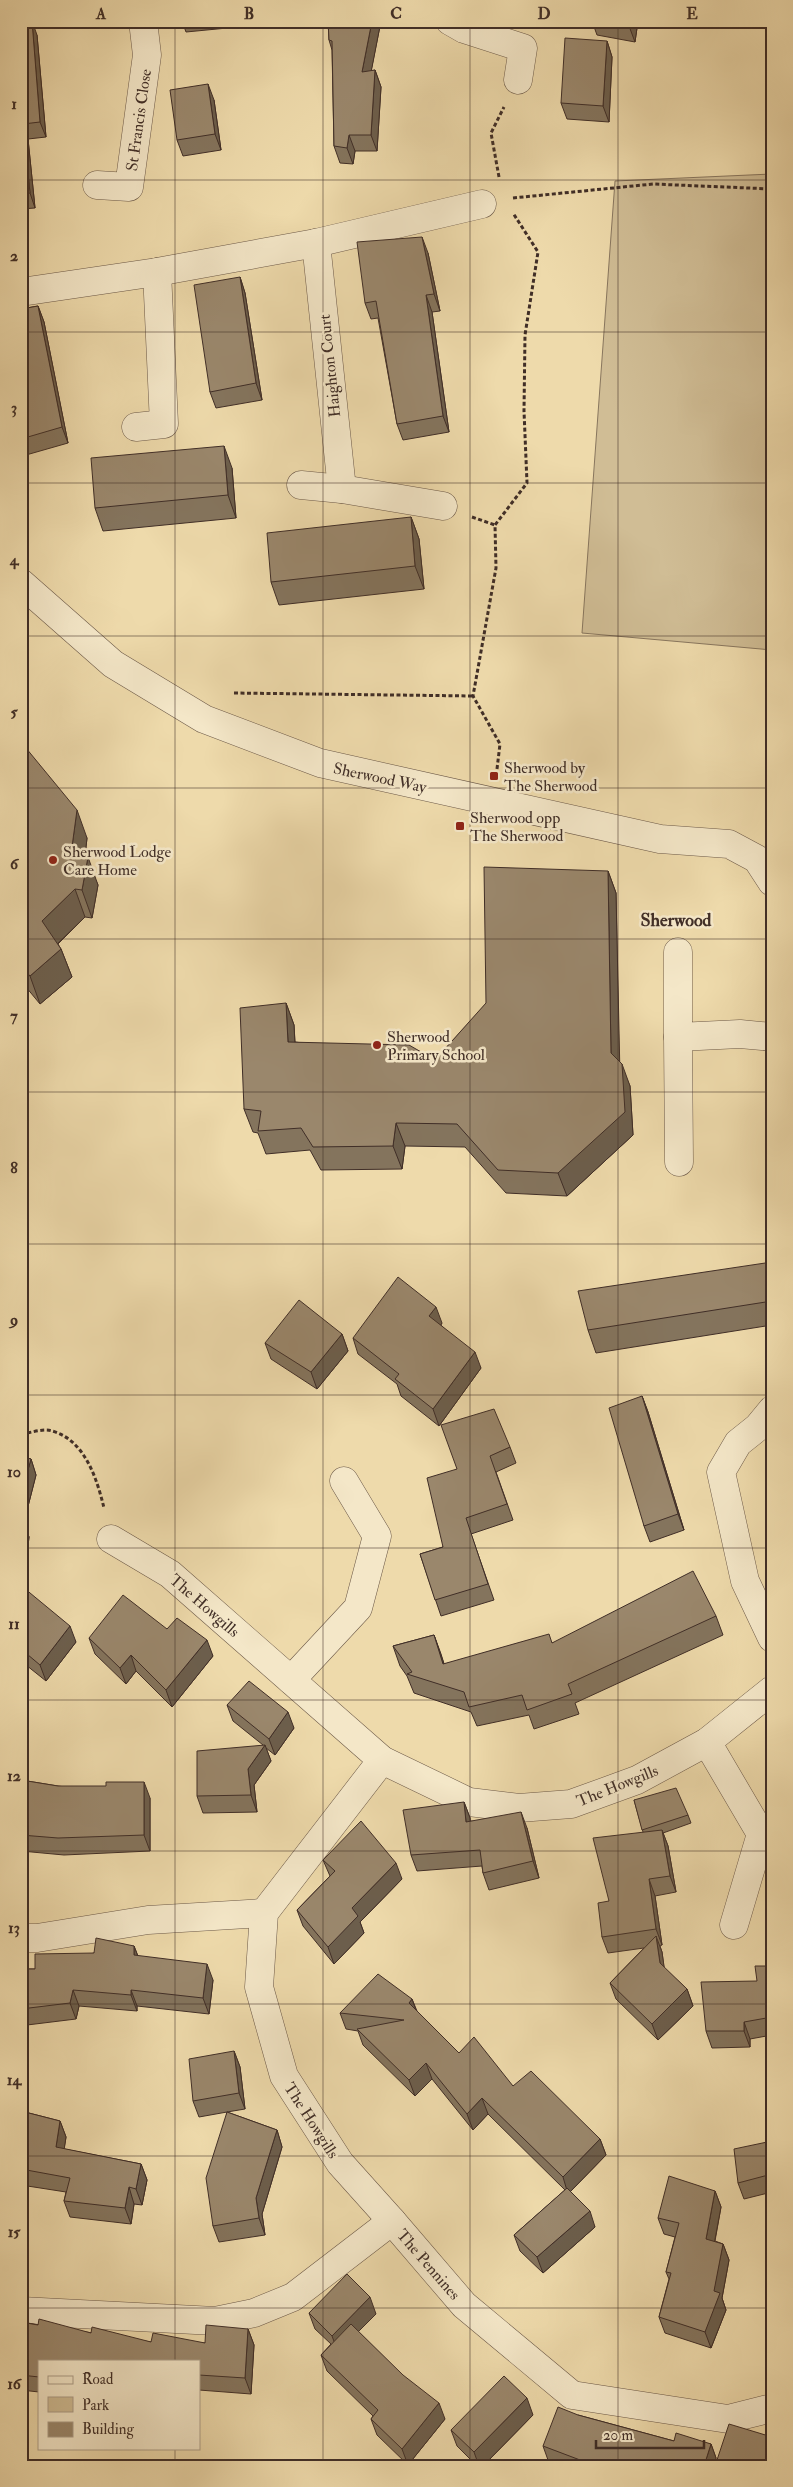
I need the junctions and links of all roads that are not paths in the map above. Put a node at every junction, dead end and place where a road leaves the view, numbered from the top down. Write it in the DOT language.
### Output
graph roads {
  1 [pos="143,21"];
  2 [pos="450,21"];
  3 [pos="518,80"];
  4 [pos="96,186"];
  5 [pos="493,202"];
  6 [pos="316,243"];
  7 [pos="157,272"];
  8 [pos="21,292"];
  9 [pos="136,427"];
  10 [pos="301,485"];
  11 [pos="342,489"];
  12 [pos="443,506"];
  13 [pos="21,583"];
  14 [pos="772,882"];
  15 [pos="678,952"];
  16 [pos="678,1037"];
  17 [pos="772,1037"];
  18 [pos="679,1162"];
  19 [pos="772,1410"];
  20 [pos="344,1481"];
  21 [pos="111,1539"];
  22 [pos="772,1638"];
  23 [pos="291,1680"];
  24 [pos="772,1690"];
  25 [pos="707,1742"];
  26 [pos="382,1760"];
  27 [pos="264,1913"];
  28 [pos="734,1925"];
  29 [pos="21,1938"];
  30 [pos="392,2221"];
  31 [pos="21,2311"];
  32 [pos="772,2408"];
  1 -- 4 [label="street, St Francis Close"];
  2 -- 3 [label="street"];
  5 -- 6 [label="street"];
  6 -- 7 [label="street"];
  6 -- 11 [label="street, Haighton Court"];
  7 -- 8 [label="street"];
  7 -- 9 [label="street"];
  10 -- 11 [label="street"];
  11 -- 12 [label="street"];
  13 -- 14 [label="street, Sherwood Way"];
  15 -- 16 [label="street"];
  16 -- 17 [label="street"];
  16 -- 18 [label="street"];
  19 -- 22 [label="street"];
  20 -- 23 [label="street"];
  21 -- 23 [label="street, The Howgills"];
  23 -- 26 [label="street, The Howgills"];
  24 -- 25 [label="street, The Howgills"];
  25 -- 26 [label="street, The Howgills"];
  25 -- 28 [label="street"];
  26 -- 27 [label="street"];
  27 -- 29 [label="street"];
  27 -- 30 [label="street, The Howgills"];
  30 -- 31 [label="street, The Pennines"];
  30 -- 32 [label="street, The Pennines"];
}
